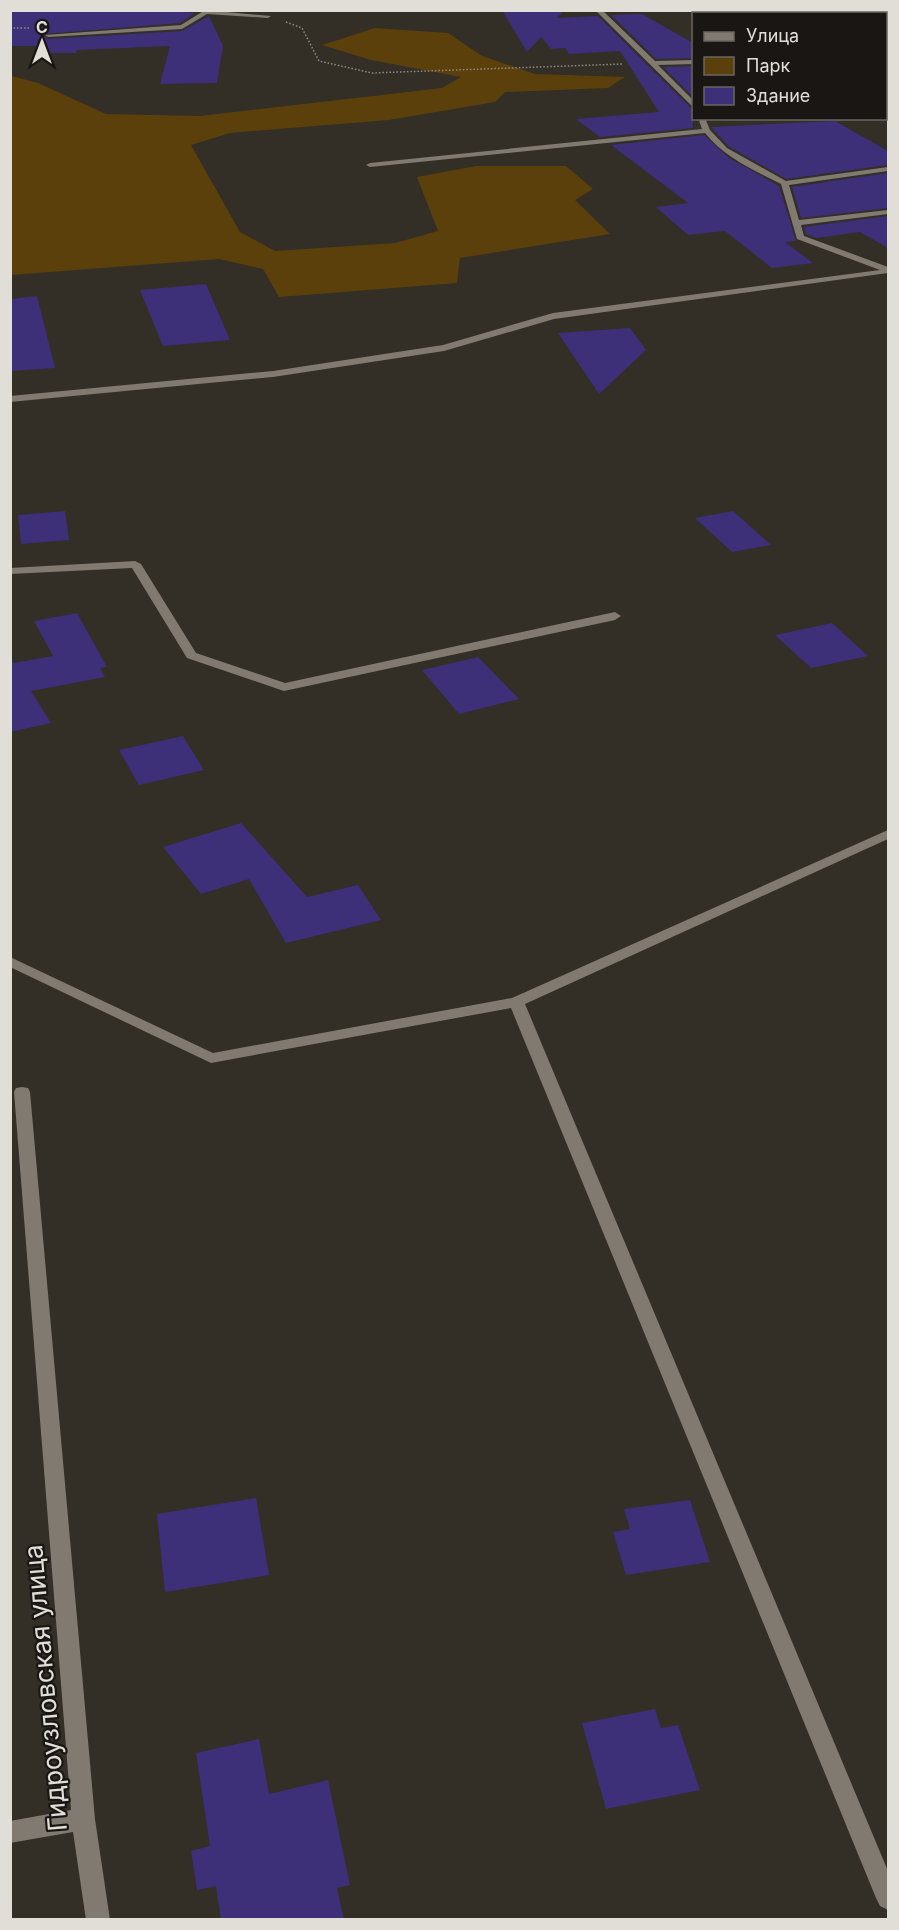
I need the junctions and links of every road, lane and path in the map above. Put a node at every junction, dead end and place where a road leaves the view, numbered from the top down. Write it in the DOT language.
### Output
graph roads {
  1 [pos="614,10"];
  2 [pos="207,11"];
  3 [pos="597,11"];
  4 [pos="268,16"];
  5 [pos="48,35"];
  6 [pos="692,62"];
  7 [pos="653,63"];
  8 [pos="692,105"];
  9 [pos="702,120"];
  10 [pos="705,131"];
  11 [pos="370,165"];
  12 [pos="888,169"];
  13 [pos="785,183"];
  14 [pos="888,212"];
  15 [pos="797,223"];
  16 [pos="888,270"];
  17 [pos="10,399"];
  18 [pos="10,571"];
  19 [pos="615,616"];
  20 [pos="888,834"];
  21 [pos="10,961"];
  22 [pos="516,1002"];
  23 [pos="22,1092"];
  24 [pos="83,1819"];
  25 [pos="10,1832"];
  26 [pos="888,1898"];
  27 [pos="98,1920"];
  1 -- 3 [label="street"];
  2 -- 4 [label="street"];
  2 -- 5 [label="street"];
  3 -- 7 [label="street"];
  4 -- 7 [label="path"];
  6 -- 7 [label="street"];
  7 -- 8 [label="street"];
  9 -- 10 [label="street"];
  10 -- 11 [label="street"];
  10 -- 13 [label="street"];
  12 -- 13 [label="street"];
  13 -- 15 [label="street"];
  14 -- 15 [label="street"];
  15 -- 16 [label="street"];
  16 -- 17 [label="street"];
  18 -- 19 [label="street"];
  20 -- 22 [label="street"];
  21 -- 22 [label="street"];
  22 -- 26 [label="street"];
  23 -- 24 [label="street, Гидроузловская улица"];
  24 -- 25 [label="street"];
  24 -- 27 [label="street, Гидроузловская улица"];
}
